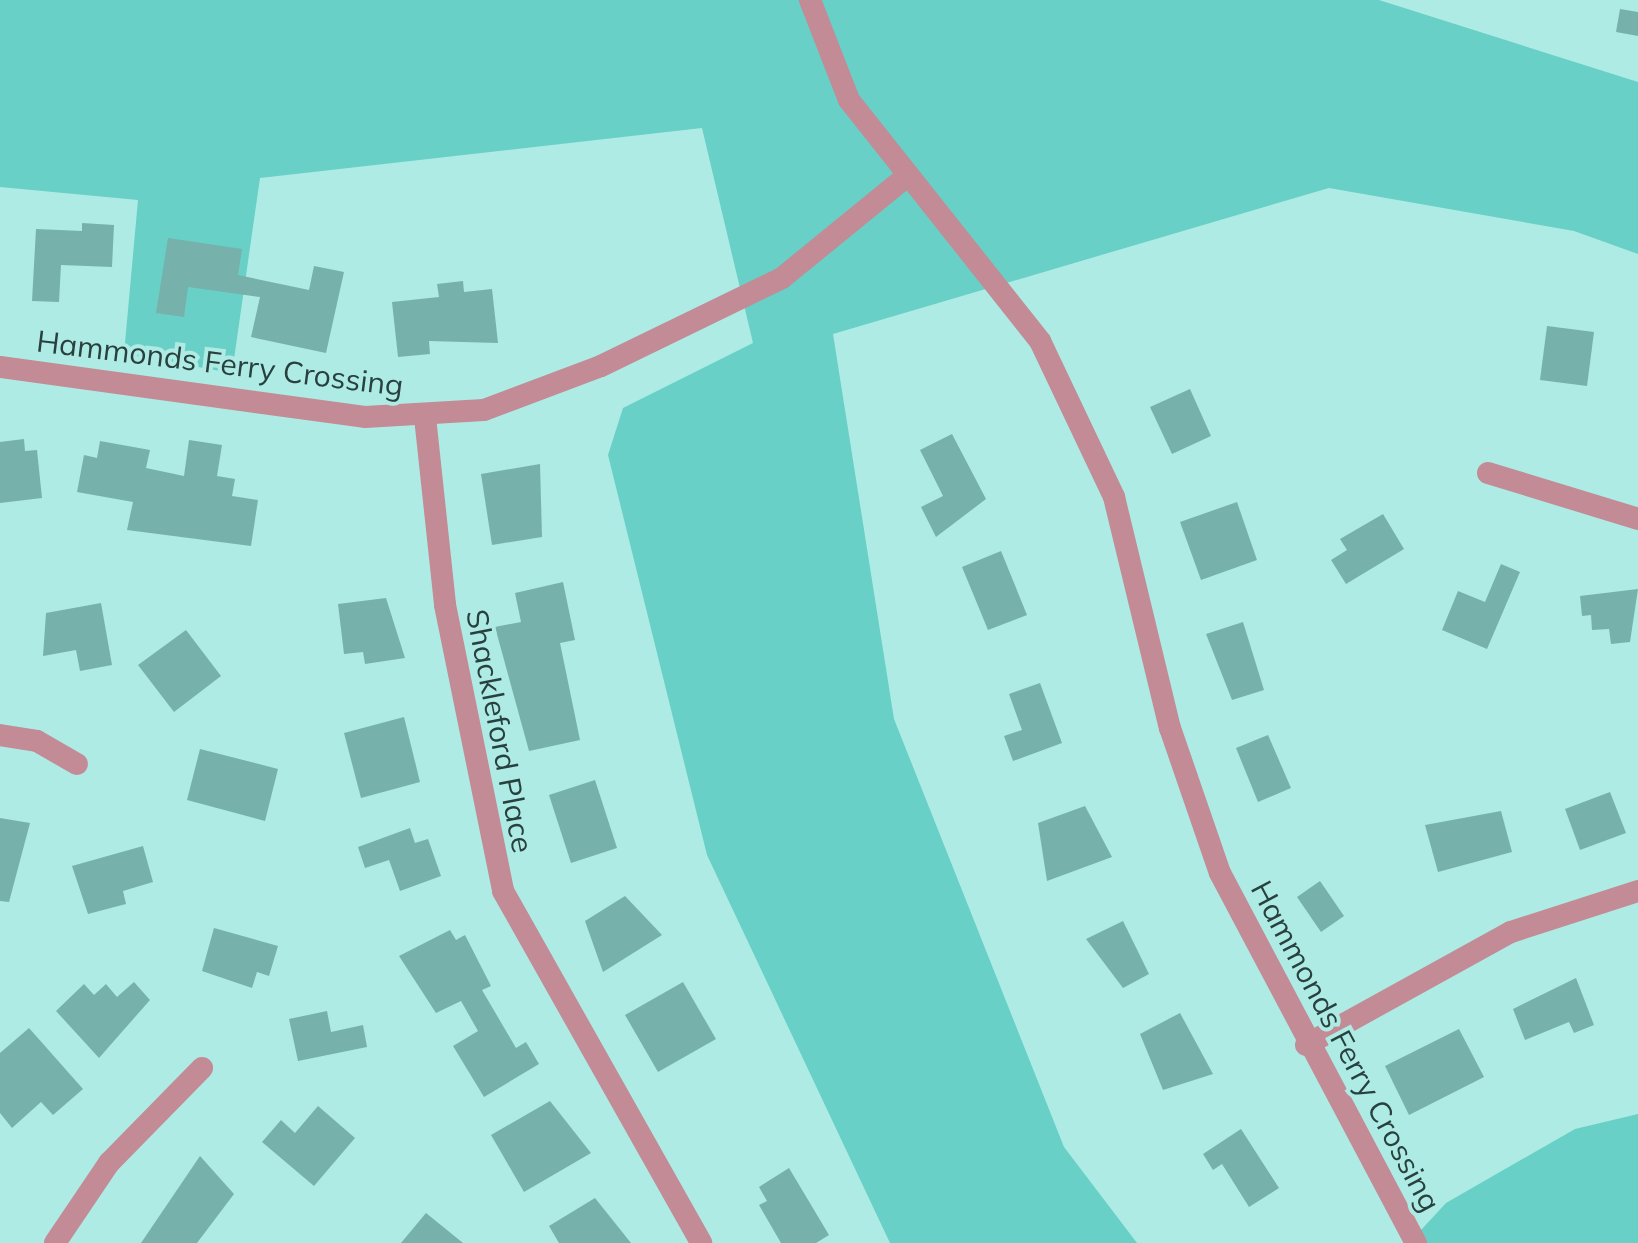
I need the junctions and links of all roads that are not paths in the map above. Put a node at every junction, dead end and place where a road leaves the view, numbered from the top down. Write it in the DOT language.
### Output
graph roads {
  1 [pos="810,0"];
  2 [pos="907,176"];
  3 [pos="0,367"];
  4 [pos="425,417"];
  5 [pos="1488,473"];
  6 [pos="1638,519"];
  7 [pos="0,735"];
  8 [pos="78,764"];
  9 [pos="1638,891"];
  10 [pos="1306,1045"];
  11 [pos="202,1068"];
  12 [pos="55,1243"];
  13 [pos="701,1243"];
  14 [pos="1416,1243"];
  1 -- 2 [label="street, Hammonds Ferry Crossing"];
  2 -- 4 [label="street, Hammonds Ferry Crossing"];
  2 -- 10 [label="street, Hammonds Ferry Crossing"];
  3 -- 4 [label="street, Hammonds Ferry Crossing"];
  4 -- 13 [label="street, Shackleford Place"];
  5 -- 6 [label="street"];
  7 -- 8 [label="street"];
  9 -- 10 [label="street"];
  10 -- 14 [label="street, Hammonds Ferry Crossing"];
  11 -- 12 [label="street"];
}
